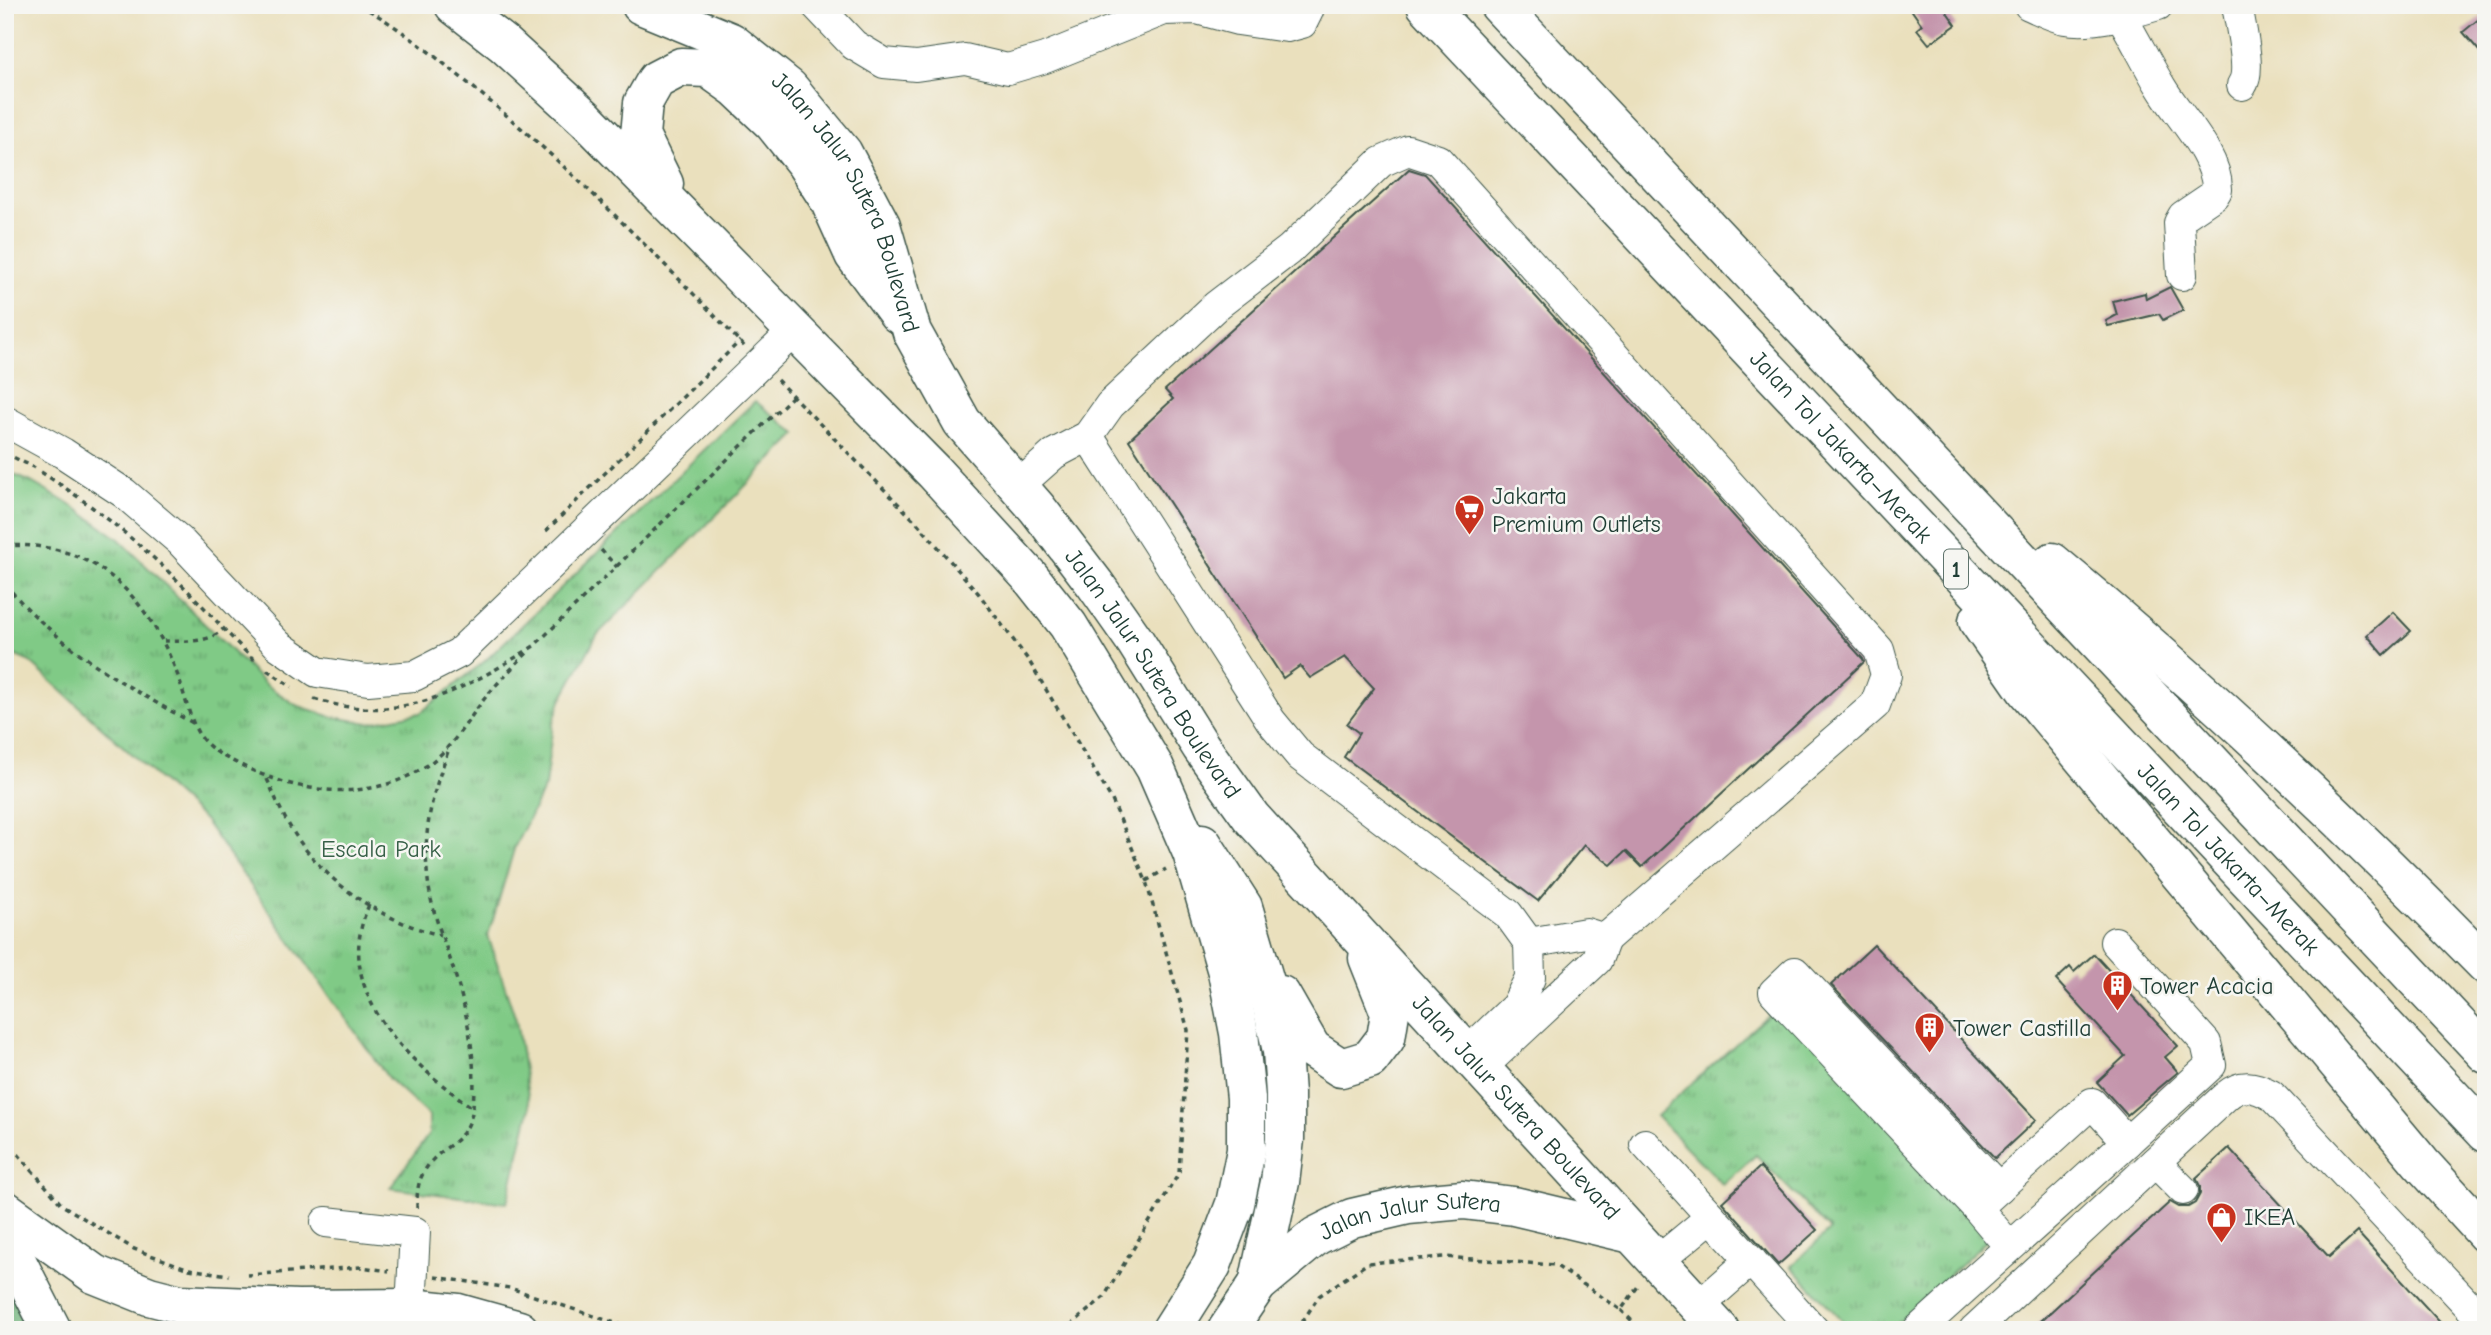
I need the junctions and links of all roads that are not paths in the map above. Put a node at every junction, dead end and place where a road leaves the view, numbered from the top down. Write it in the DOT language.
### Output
graph roads {
  1 [pos="454,5"];
  2 [pos="641,5"];
  3 [pos="816,5"];
  4 [pos="1305,5"];
  5 [pos="1426,5"];
  6 [pos="1499,5"];
  7 [pos="2029,5"];
  8 [pos="2158,5"];
  9 [pos="2237,5"];
  10 [pos="2122,16"];
  11 [pos="2242,85"];
  12 [pos="677,211"];
  13 [pos="2182,275"];
  14 [pos="794,331"];
  15 [pos="912,332"];
  16 [pos="5,421"];
  17 [pos="1088,436"];
  18 [pos="1919,450"];
  19 [pos="1018,486"];
  20 [pos="1908,519"];
  21 [pos="1155,768"];
  22 [pos="1329,903"];
  23 [pos="1242,907"];
  24 [pos="1605,939"];
  25 [pos="2115,942"];
  26 [pos="1529,943"];
  27 [pos="2486,965"];
  28 [pos="2486,1054"];
  29 [pos="1474,1060"];
  30 [pos="2486,1133"];
  31 [pos="2127,1142"];
  32 [pos="1645,1144"];
  33 [pos="2155,1161"];
  34 [pos="1999,1188"];
  35 [pos="2183,1190"];
  36 [pos="1977,1208"];
  37 [pos="5,1210"];
  38 [pos="1711,1217"];
  39 [pos="326,1222"];
  40 [pos="2486,1234"];
  41 [pos="5,1238"];
  42 [pos="2009,1246"];
  43 [pos="1645,1248"];
  44 [pos="1751,1260"];
  45 [pos="1258,1284"];
  46 [pos="411,1308"];
  47 [pos="1710,1318"];
  48 [pos="2486,1324"];
  49 [pos="51,1330"];
  50 [pos="519,1330"];
  51 [pos="1171,1330"];
  52 [pos="1227,1330"];
  53 [pos="1814,1330"];
  54 [pos="1918,1330"];
  55 [pos="1974,1330"];
  1 -- 12 [label="main road, Jalan Jalur Sutera Boulevard"];
  2 -- 15 [label="main road, Jalan Jalur Sutera Boulevard"];
  3 -- 4 [label="street"];
  5 -- 20 [label="main road, Jalan Tol Jakarta–Merak / 1"];
  6 -- 18 [label="main road, 1"];
  7 -- 10 [label="street"];
  8 -- 10 [label="street"];
  9 -- 11 [label="street"];
  10 -- 13 [label="street"];
  12 -- 14 [label="main road, Jalan Jalur Sutera Boulevard"];
  12 -- 15 [label="main road"];
  14 -- 16 [label="street"];
  14 -- 21 [label="main road, Jalan Jalur Sutera Boulevard"];
  15 -- 19 [label="main road, Jalan Jalur Sutera Boulevard"];
  17 -- 19 [label="street"];
  17 -- 24 [label="street"];
  17 -- 26 [label="street"];
  18 -- 27 [label="main road"];
  18 -- 28 [label="main road, 1"];
  19 -- 22 [label="main road, Jalan Jalur Sutera Boulevard"];
  20 -- 30 [label="main road, Jalan Tol Jakarta–Merak / 1"];
  20 -- 40 [label="main road"];
  21 -- 23 [label="main road"];
  21 -- 51 [label="main road, Jalan Jalur Sutera Boulevard"];
  22 -- 23 [label="main road"];
  22 -- 29 [label="main road, Jalan Jalur Sutera Boulevard"];
  23 -- 45 [label="main road"];
  24 -- 26 [label="street"];
  24 -- 29 [label="street"];
  25 -- 31 [label="street"];
  26 -- 29 [label="street"];
  29 -- 43 [label="main road, Jalan Jalur Sutera Boulevard"];
  31 -- 34 [label="street"];
  31 -- 42 [label="street"];
  32 -- 38 [label="street"];
  33 -- 35 [label="street"];
  33 -- 48 [label="street"];
  33 -- 55 [label="street"];
  34 -- 36 [label="street"];
  34 -- 36 [label="street"];
  36 -- 42 [label="street"];
  37 -- 46 [label="main road"];
  38 -- 43 [label="street"];
  38 -- 44 [label="street"];
  39 -- 46 [label="street"];
  41 -- 49 [label="main road"];
  42 -- 54 [label="street"];
  43 -- 45 [label="main road, Jalan Jalur Sutera"];
  43 -- 47 [label="main road, Jalan Jalur Sutera Boulevard"];
  44 -- 47 [label="street"];
  44 -- 53 [label="street"];
  45 -- 52 [label="main road, Jalan Jalur Sutera"];
  46 -- 50 [label="main road"];
}
